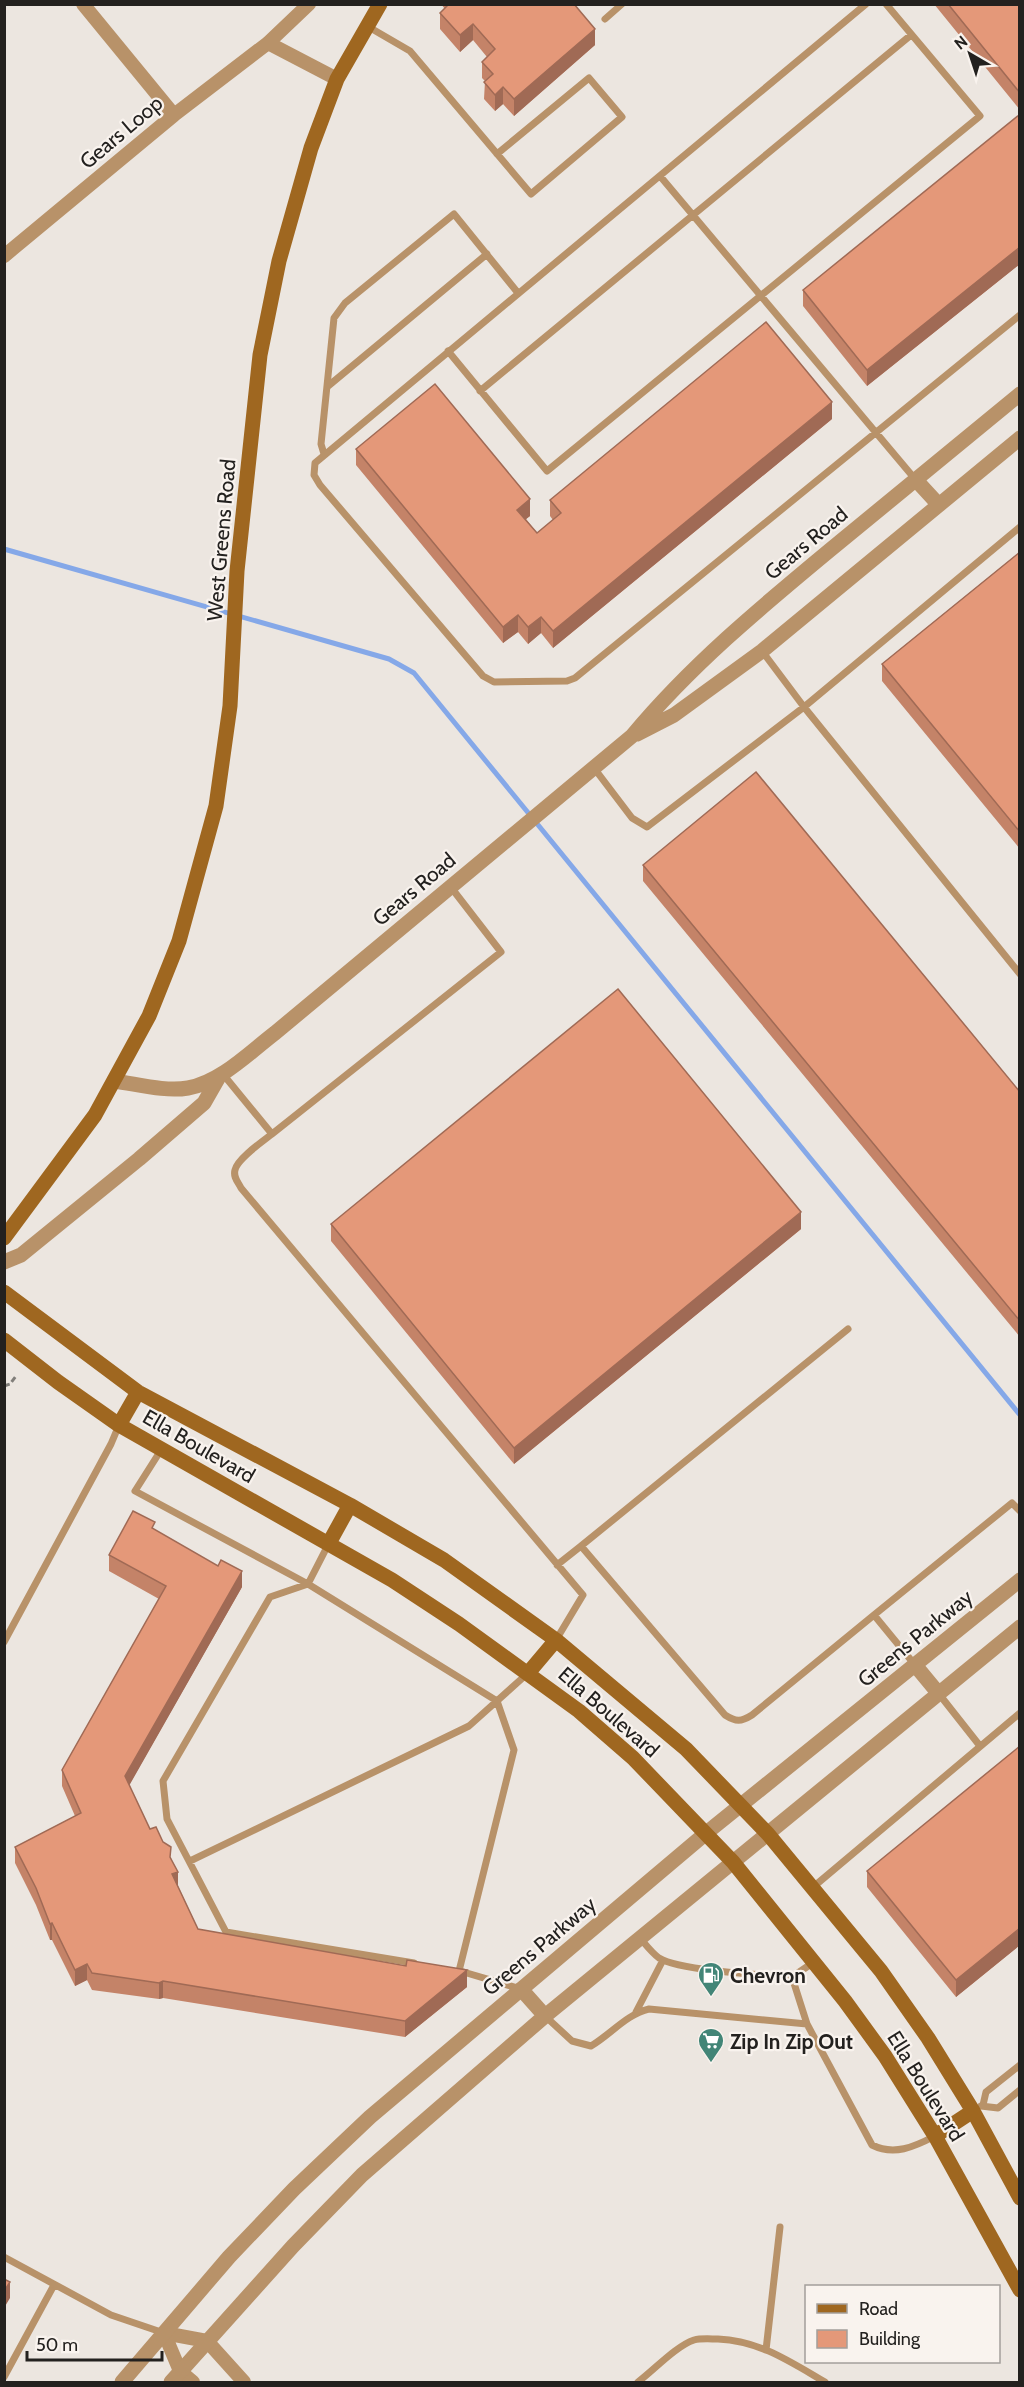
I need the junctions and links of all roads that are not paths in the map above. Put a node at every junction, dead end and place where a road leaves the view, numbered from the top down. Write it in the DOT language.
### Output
graph roads {
  1 [pos="82,4"];
  2 [pos="309,4"];
  3 [pos="380,4"];
  4 [pos="622,4"];
  5 [pos="866,4"];
  6 [pos="886,4"];
  7 [pos="605,19"];
  8 [pos="367,26"];
  9 [pos="912,35"];
  10 [pos="268,43"];
  11 [pos="337,79"];
  12 [pos="174,115"];
  13 [pos="497,154"];
  14 [pos="660,176"];
  15 [pos="693,215"];
  16 [pos="487,254"];
  17 [pos="4,256"];
  18 [pos="518,293"];
  19 [pos="761,296"];
  20 [pos="1020,315"];
  21 [pos="448,351"];
  22 [pos="327,387"];
  23 [pos="480,391"];
  24 [pos="1020,394"];
  25 [pos="876,433"];
  26 [pos="1020,438"];
  27 [pos="324,454"];
  28 [pos="916,480"];
  29 [pos="939,505"];
  30 [pos="1020,527"];
  31 [pos="762,651"];
  32 [pos="804,707"];
  33 [pos="632,736"];
  34 [pos="594,768"];
  35 [pos="450,886"];
  36 [pos="1020,974"];
  37 [pos="222,1073"];
  38 [pos="114,1081"];
  39 [pos="272,1134"];
  40 [pos="4,1238"];
  41 [pos="4,1262"];
  42 [pos="4,1292"];
  43 [pos="849,1329"];
  44 [pos="4,1340"];
  45 [pos="138,1392"];
  46 [pos="119,1425"];
  47 [pos="161,1450"];
  48 [pos="350,1505"];
  49 [pos="1020,1511"];
  50 [pos="329,1544"];
  51 [pos="581,1546"];
  52 [pos="557,1564"];
  53 [pos="1020,1580"];
  54 [pos="308,1584"];
  55 [pos="874,1615"];
  56 [pos="1020,1627"];
  57 [pos="556,1640"];
  58 [pos="4,1642"];
  59 [pos="915,1665"];
  60 [pos="529,1672"];
  61 [pos="939,1694"];
  62 [pos="498,1701"];
  63 [pos="1020,1713"];
  64 [pos="980,1746"];
  65 [pos="741,1804"];
  66 [pos="705,1834"];
  67 [pos="768,1834"];
  68 [pos="190,1861"];
  69 [pos="733,1862"];
  70 [pos="812,1888"];
  71 [pos="640,1938"];
  72 [pos="663,1960"];
  73 [pos="814,1962"];
  74 [pos="424,1965"];
  75 [pos="448,1969"];
  76 [pos="459,1971"];
  77 [pos="792,1977"];
  78 [pos="521,1989"];
  79 [pos="636,2012"];
  80 [pos="544,2016"];
  81 [pos="807,2024"];
  82 [pos="1020,2065"];
  83 [pos="1020,2090"];
  84 [pos="978,2108"];
  85 [pos="935,2136"];
  86 [pos="1020,2198"];
  87 [pos="780,2227"];
  88 [pos="4,2257"];
  89 [pos="54,2285"];
  90 [pos="1020,2290"];
  91 [pos="164,2333"];
  92 [pos="207,2342"];
  93 [pos="766,2350"];
  94 [pos="4,2377"];
  95 [pos="176,2377"];
  96 [pos="122,2382"];
  97 [pos="193,2382"];
  98 [pos="244,2382"];
  99 [pos="638,2382"];
  100 [pos="825,2382"];
  1 -- 12 [label="street"];
  2 -- 10 [label="street, Gears Loop"];
  3 -- 8 [label="main road, West Greens Road"];
  4 -- 7 [label="lane"];
  5 -- 14 [label="lane"];
  6 -- 9 [label="lane"];
  8 -- 11 [label="main road, West Greens Road"];
  8 -- 13 [label="lane"];
  9 -- 15 [label="lane"];
  9 -- 19 [label="lane"];
  10 -- 11 [label="street"];
  10 -- 12 [label="street, Gears Loop"];
  11 -- 38 [label="main road, West Greens Road"];
  12 -- 17 [label="street, Gears Loop"];
  13 -- 13 [label="lane"];
  14 -- 15 [label="lane"];
  14 -- 18 [label="lane"];
  15 -- 19 [label="lane"];
  15 -- 23 [label="lane"];
  16 -- 18 [label="lane"];
  16 -- 22 [label="lane"];
  16 -- 22 [label="lane"];
  18 -- 21 [label="lane"];
  19 -- 23 [label="lane"];
  19 -- 25 [label="lane"];
  20 -- 25 [label="lane"];
  21 -- 23 [label="lane"];
  21 -- 27 [label="lane"];
  22 -- 27 [label="lane"];
  24 -- 28 [label="street, Gears Road"];
  25 -- 27 [label="lane"];
  25 -- 28 [label="lane"];
  26 -- 29 [label="street, Gears Road"];
  28 -- 29 [label="street"];
  28 -- 33 [label="street, Gears Road"];
  29 -- 31 [label="street, Gears Road"];
  30 -- 32 [label="lane"];
  31 -- 32 [label="lane"];
  31 -- 33 [label="street, Gears Road"];
  32 -- 34 [label="lane"];
  32 -- 36 [label="lane"];
  33 -- 34 [label="street, Gears Road"];
  34 -- 35 [label="street, Gears Road"];
  35 -- 37 [label="street, Gears Road"];
  35 -- 39 [label="lane"];
  37 -- 38 [label="street, Gears Road"];
  37 -- 39 [label="lane"];
  37 -- 41 [label="street, Gears Road"];
  38 -- 40 [label="main road"];
  39 -- 52 [label="lane"];
  42 -- 45 [label="main road, Ella Boulevard"];
  43 -- 51 [label="lane"];
  44 -- 46 [label="main road, Ella Boulevard"];
  45 -- 46 [label="main road"];
  45 -- 48 [label="main road, Ella Boulevard"];
  46 -- 47 [label="main road, Ella Boulevard"];
  46 -- 58 [label="lane"];
  47 -- 50 [label="main road, Ella Boulevard"];
  47 -- 54 [label="lane"];
  48 -- 50 [label="main road"];
  48 -- 57 [label="main road, Ella Boulevard"];
  49 -- 55 [label="lane"];
  50 -- 54 [label="lane"];
  50 -- 60 [label="main road, Ella Boulevard"];
  51 -- 52 [label="lane"];
  51 -- 55 [label="lane"];
  52 -- 57 [label="lane"];
  53 -- 59 [label="street, Greens Parkway"];
  54 -- 62 [label="lane"];
  54 -- 68 [label="lane"];
  55 -- 59 [label="lane"];
  56 -- 61 [label="street"];
  57 -- 60 [label="main road"];
  57 -- 65 [label="main road, Ella Boulevard"];
  59 -- 61 [label="street"];
  59 -- 65 [label="street, Greens Parkway"];
  60 -- 62 [label="lane"];
  60 -- 66 [label="main road, Ella Boulevard"];
  61 -- 64 [label="lane"];
  61 -- 67 [label="street"];
  62 -- 68 [label="lane"];
  62 -- 76 [label="lane"];
  63 -- 64 [label="lane"];
  64 -- 70 [label="lane"];
  65 -- 66 [label="street, Greens Parkway"];
  65 -- 67 [label="main road, Ella Boulevard"];
  66 -- 69 [label="main road, Ella Boulevard"];
  66 -- 78 [label="street, Greens Parkway"];
  67 -- 69 [label="street"];
  67 -- 70 [label="main road, Ella Boulevard"];
  68 -- 74 [label="lane"];
  69 -- 71 [label="street"];
  69 -- 73 [label="main road, Ella Boulevard"];
  70 -- 84 [label="main road, Ella Boulevard"];
  71 -- 72 [label="lane"];
  71 -- 80 [label="street"];
  72 -- 77 [label="lane"];
  72 -- 79 [label="lane"];
  73 -- 77 [label="lane"];
  73 -- 85 [label="main road, Ella Boulevard"];
  75 -- 76 [label="lane"];
  76 -- 78 [label="lane"];
  77 -- 81 [label="lane"];
  78 -- 80 [label="street"];
  78 -- 91 [label="street, Greens Parkway"];
  79 -- 80 [label="lane"];
  79 -- 81 [label="lane"];
  80 -- 92 [label="street"];
  81 -- 85 [label="lane"];
  82 -- 84 [label="lane"];
  83 -- 84 [label="lane"];
  84 -- 85 [label="main road"];
  84 -- 86 [label="main road, Ella Boulevard"];
  85 -- 90 [label="main road, Ella Boulevard"];
  87 -- 93 [label="lane"];
  88 -- 89 [label="lane"];
  89 -- 91 [label="lane"];
  89 -- 94 [label="lane"];
  91 -- 92 [label="street"];
  91 -- 95 [label="street"];
  91 -- 96 [label="street, Greens Parkway"];
  92 -- 95 [label="street"];
  92 -- 98 [label="street"];
  93 -- 99 [label="lane"];
  93 -- 100 [label="lane"];
  95 -- 97 [label="street"];
}
